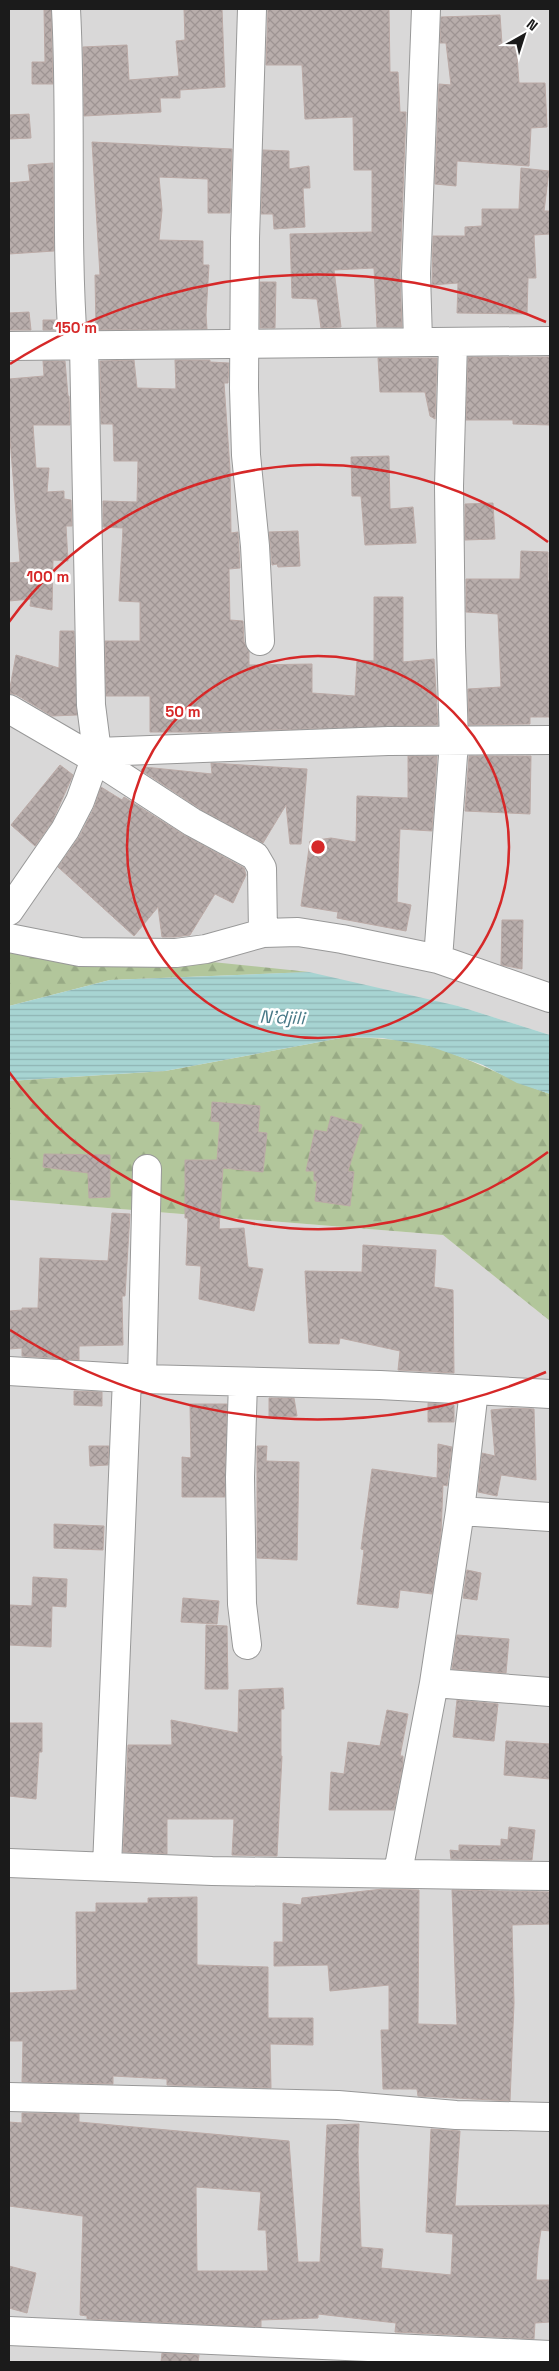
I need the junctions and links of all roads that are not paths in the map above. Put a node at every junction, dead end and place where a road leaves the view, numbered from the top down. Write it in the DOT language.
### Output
graph roads {
  1 [pos="66,9"];
  2 [pos="252,9"];
  3 [pos="426,9"];
  4 [pos="418,341"];
  5 [pos="550,341"];
  6 [pos="246,342"];
  7 [pos="453,342"];
  8 [pos="78,344"];
  9 [pos="9,346"];
  10 [pos="260,641"];
  11 [pos="9,709"];
  12 [pos="550,740"];
  13 [pos="454,742"];
  14 [pos="96,755"];
  15 [pos="9,911"];
  16 [pos="263,933"];
  17 [pos="9,938"];
  18 [pos="438,959"];
  19 [pos="550,998"];
  20 [pos="148,1169"];
  21 [pos="9,1371"];
  22 [pos="135,1379"];
  23 [pos="243,1382"];
  24 [pos="474,1390"];
  25 [pos="550,1394"];
  26 [pos="460,1512"];
  27 [pos="550,1518"];
  28 [pos="247,1646"];
  29 [pos="434,1683"];
  30 [pos="550,1692"];
  31 [pos="9,1863"];
  32 [pos="107,1867"];
  33 [pos="398,1872"];
  34 [pos="550,1876"];
  35 [pos="9,2097"];
  36 [pos="550,2117"];
  37 [pos="9,2331"];
  38 [pos="550,2355"];
  1 -- 8 [label="street"];
  2 -- 6 [label="street"];
  3 -- 4 [label="street"];
  4 -- 6 [label="street"];
  4 -- 7 [label="street"];
  5 -- 7 [label="street"];
  6 -- 8 [label="street"];
  6 -- 10 [label="street"];
  7 -- 13 [label="street"];
  8 -- 9 [label="street"];
  8 -- 14 [label="street"];
  11 -- 14 [label="street"];
  12 -- 13 [label="street"];
  13 -- 14 [label="street"];
  13 -- 18 [label="street"];
  14 -- 15 [label="street"];
  14 -- 16 [label="street"];
  16 -- 17 [label="street"];
  16 -- 18 [label="street"];
  18 -- 19 [label="street"];
  20 -- 22 [label="street"];
  21 -- 22 [label="street"];
  22 -- 23 [label="street"];
  22 -- 32 [label="street"];
  23 -- 24 [label="street"];
  23 -- 28 [label="street"];
  24 -- 25 [label="street"];
  24 -- 26 [label="street"];
  26 -- 27 [label="street"];
  26 -- 29 [label="street"];
  29 -- 30 [label="street"];
  29 -- 33 [label="street"];
  31 -- 32 [label="street"];
  32 -- 33 [label="street"];
  33 -- 34 [label="street"];
  35 -- 36 [label="street"];
  37 -- 38 [label="street"];
}
